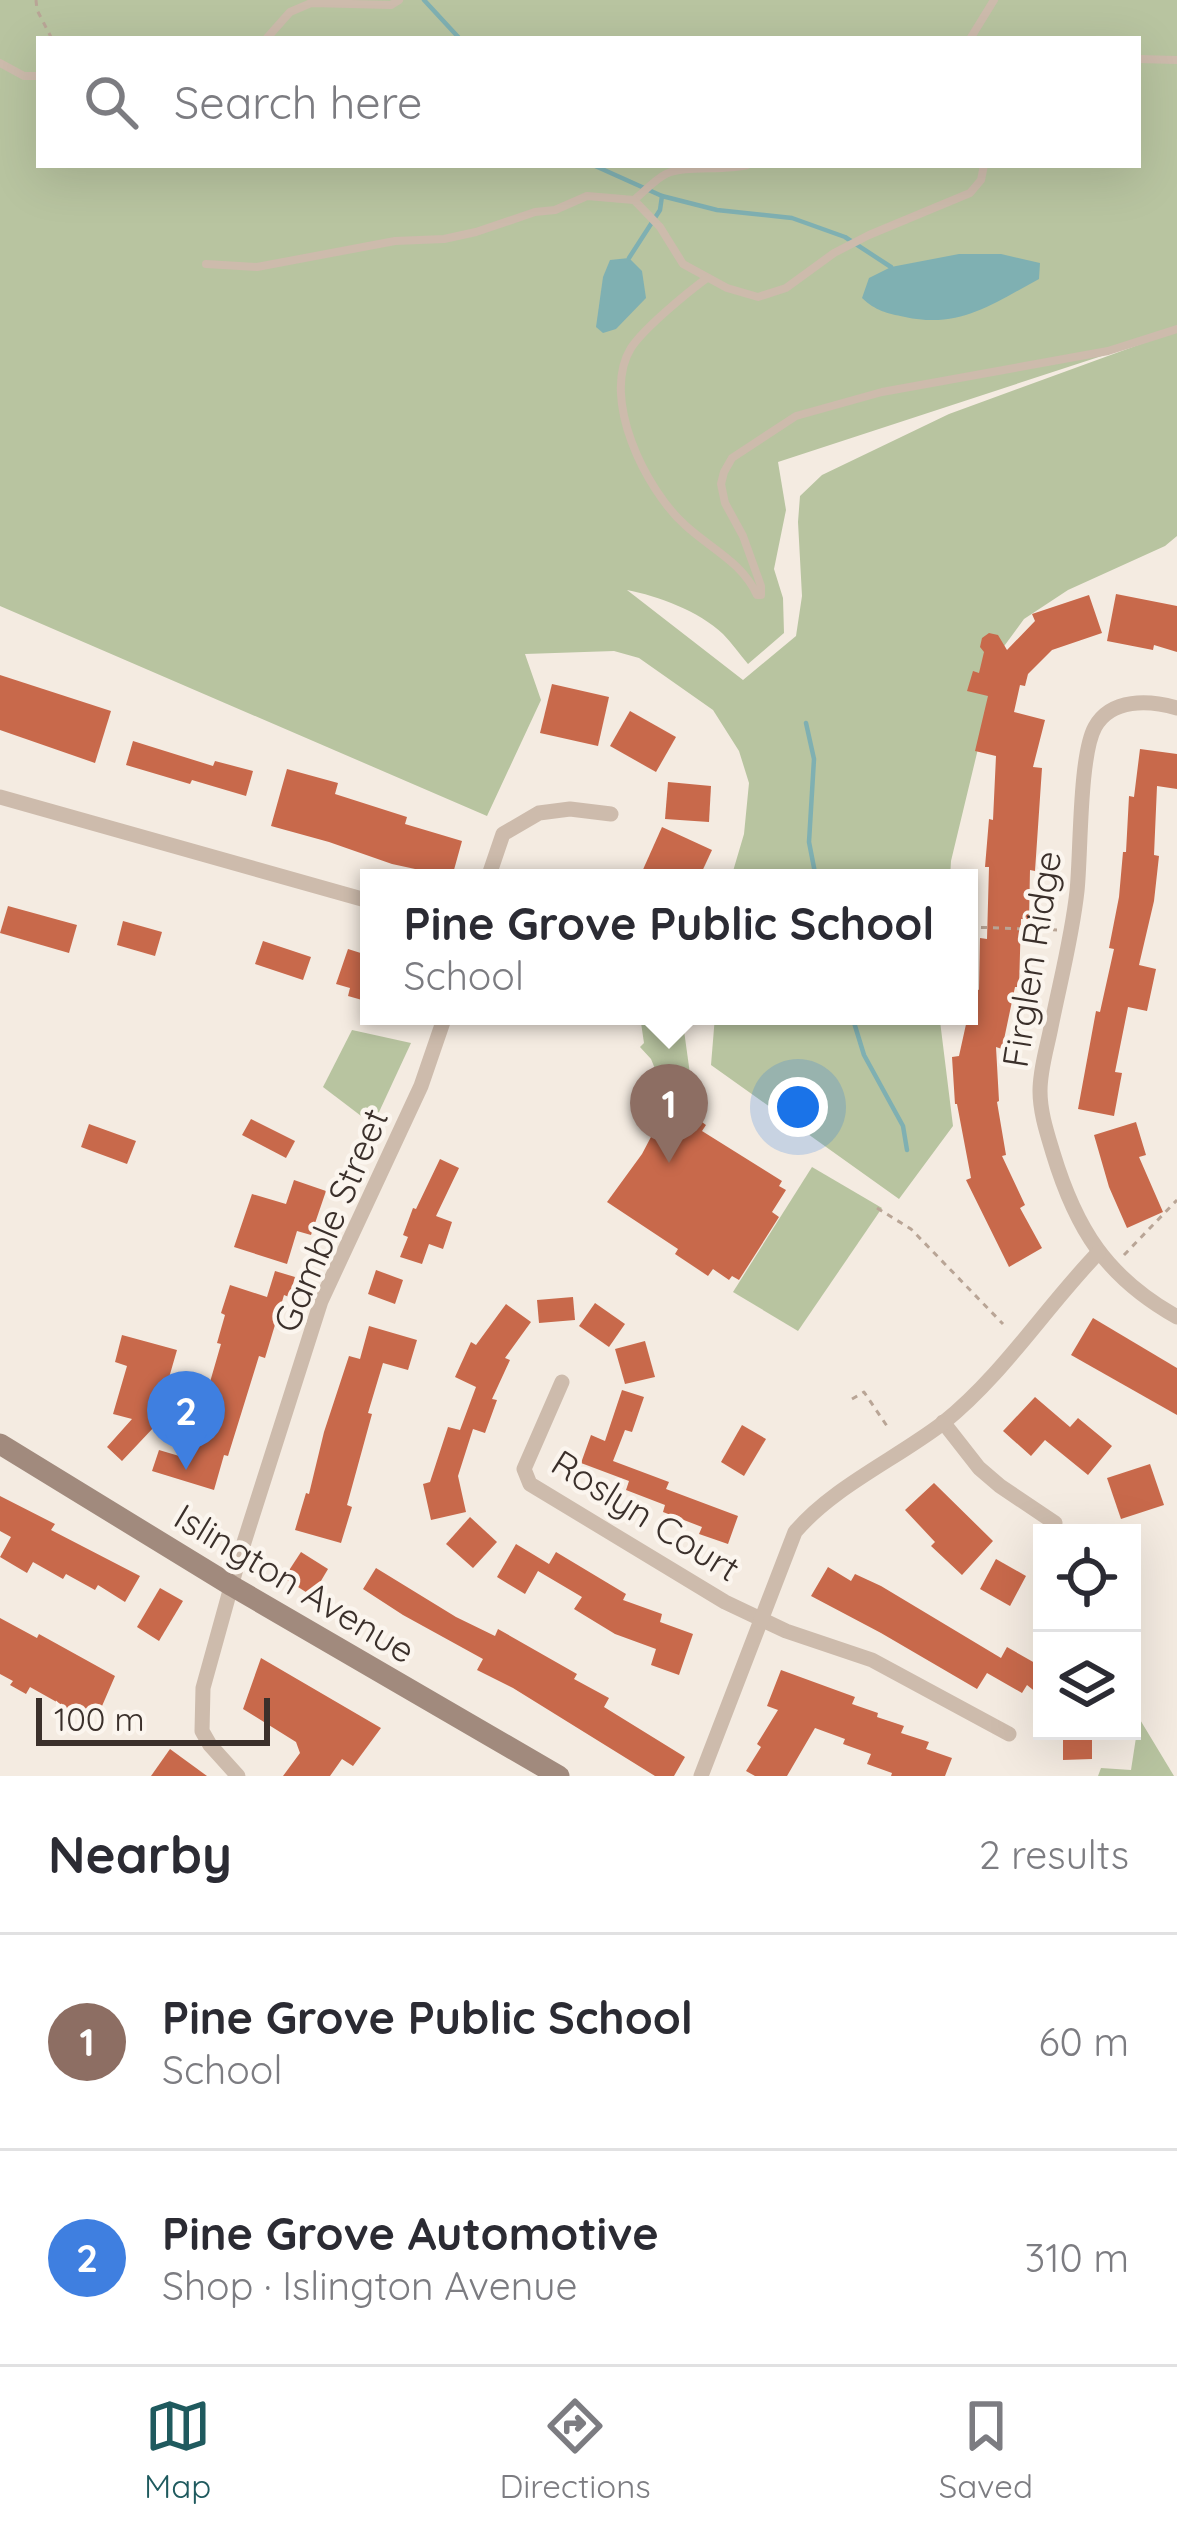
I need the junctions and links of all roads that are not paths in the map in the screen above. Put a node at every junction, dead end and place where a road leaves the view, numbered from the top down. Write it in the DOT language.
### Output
graph roads {
  1 [pos="399,0"];
  2 [pos="994,0"];
  3 [pos="269,36"];
  4 [pos="972,36"];
  5 [pos="1141,58"];
  6 [pos="1177,60"];
  7 [pos="0,63"];
  8 [pos="36,76"];
  9 [pos="736,168"];
  10 [pos="983,168"];
  11 [pos="636,198"];
  12 [pos="206,264"];
  13 [pos="707,278"];
  14 [pos="1177,329"];
  15 [pos="1177,708"];
  16 [pos="0,796"];
  17 [pos="611,814"];
  18 [pos="491,869"];
  19 [pos="360,898"];
  20 [pos="442,1025"];
  21 [pos="1098,1253"];
  22 [pos="1177,1316"];
  23 [pos="562,1382"];
  24 [pos="944,1422"];
  25 [pos="0,1444"];
  26 [pos="1054,1523"];
  27 [pos="232,1586"];
  28 [pos="760,1620"];
  29 [pos="1009,1734"];
  30 [pos="238,1776"];
  31 [pos="559,1776"];
  32 [pos="701,1776"];
  1 -- 3 [label="lane"];
  2 -- 4 [label="lane"];
  5 -- 6 [label="lane"];
  7 -- 8 [label="lane"];
  9 -- 11 [label="lane"];
  10 -- 13 [label="lane"];
  11 -- 12 [label="lane"];
  11 -- 13 [label="lane"];
  13 -- 14 [label="lane"];
  15 -- 21 [label="street, Firglen Ridge"];
  16 -- 19 [label="street"];
  17 -- 18 [label="street"];
  20 -- 27 [label="street, Gamble Street"];
  21 -- 22 [label="street, Firglen Ridge"];
  21 -- 24 [label="street"];
  23 -- 28 [label="street, Roslyn Court"];
  24 -- 26 [label="street"];
  24 -- 28 [label="street"];
  25 -- 27 [label="main road, Islington Avenue"];
  27 -- 30 [label="street, Gamble Street"];
  27 -- 31 [label="main road, Islington Avenue"];
  28 -- 29 [label="street, Roslyn Court"];
  28 -- 32 [label="street"];
}
